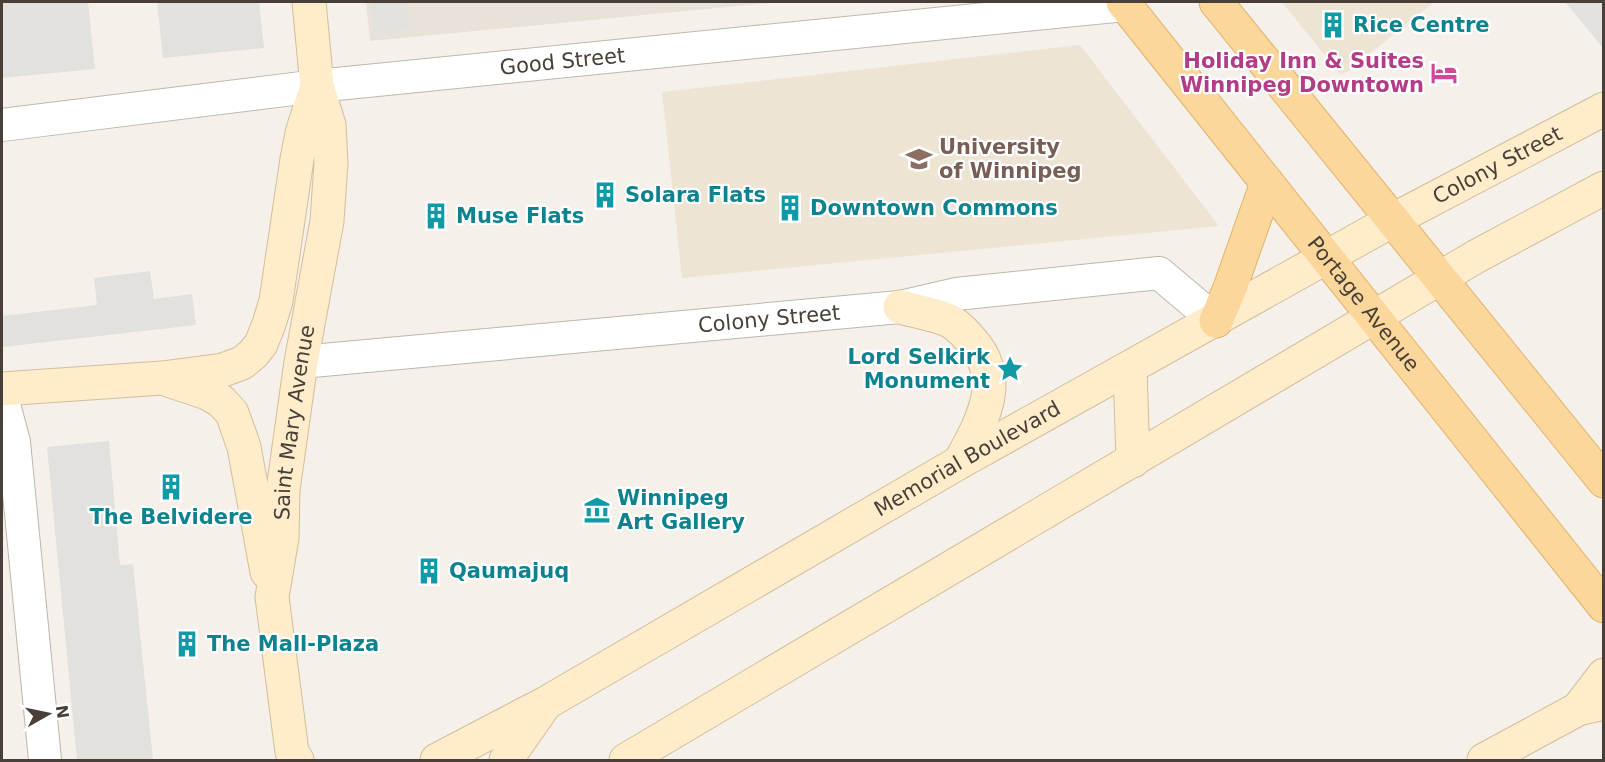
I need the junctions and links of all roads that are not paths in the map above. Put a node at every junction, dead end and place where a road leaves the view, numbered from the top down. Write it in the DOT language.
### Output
graph roads {
  1 [pos="309,2"];
  2 [pos="1216,2"];
  3 [pos="1124,3"];
  4 [pos="317,86"];
  5 [pos="1604,109"];
  6 [pos="2,125"];
  7 [pos="1267,183"];
  8 [pos="1604,188"];
  9 [pos="1393,220"];
  10 [pos="1326,258"];
  11 [pos="1441,278"];
  12 [pos="900,307"];
  13 [pos="1374,317"];
  14 [pos="1216,321"];
  15 [pos="301,362"];
  16 [pos="1130,368"];
  17 [pos="162,378"];
  18 [pos="2,389"];
  19 [pos="2,397"];
  20 [pos="1133,461"];
  21 [pos="960,462"];
  22 [pos="1604,481"];
  23 [pos="272,597"];
  24 [pos="1604,606"];
  25 [pos="1604,675"];
  26 [pos="546,703"];
  27 [pos="1591,706"];
  28 [pos="45,760"];
  29 [pos="297,760"];
  30 [pos="437,760"];
  31 [pos="506,760"];
  32 [pos="626,760"];
  33 [pos="1484,760"];
  1 -- 4 [label="main road, Saint Mary Avenue"];
  2 -- 9 [label="main road"];
  3 -- 4 [label="street, Good Street"];
  3 -- 7 [label="main road, Portage Avenue"];
  4 -- 6 [label="street, Good Street"];
  4 -- 15 [label="main road, Saint Mary Avenue"];
  4 -- 17 [label="main road, Saint Mary Avenue"];
  5 -- 9 [label="main road, Colony Street"];
  7 -- 10 [label="main road, Portage Avenue"];
  7 -- 14 [label="main road"];
  8 -- 11 [label="main road"];
  9 -- 10 [label="main road, Memorial Boulevard"];
  9 -- 11 [label="main road"];
  10 -- 13 [label="main road, Portage Avenue"];
  10 -- 14 [label="main road, Memorial Boulevard"];
  11 -- 13 [label="main road"];
  11 -- 22 [label="main road"];
  12 -- 14 [label="street, Colony Street"];
  12 -- 15 [label="street, Colony Street"];
  12 -- 21 [label="main road"];
  13 -- 20 [label="main road"];
  13 -- 24 [label="main road, Portage Avenue"];
  14 -- 16 [label="main road, Memorial Boulevard"];
  15 -- 23 [label="main road, Saint Mary Avenue"];
  16 -- 20 [label="main road"];
  16 -- 21 [label="main road, Memorial Boulevard"];
  17 -- 18 [label="main road"];
  17 -- 23 [label="main road"];
  19 -- 28 [label="street"];
  20 -- 32 [label="main road"];
  21 -- 26 [label="main road, Memorial Boulevard"];
  23 -- 29 [label="main road, Saint Mary Avenue"];
  25 -- 27 [label="main road"];
  26 -- 30 [label="main road, Memorial Boulevard"];
  26 -- 31 [label="main road, Memorial Boulevard"];
  27 -- 33 [label="main road"];
}
